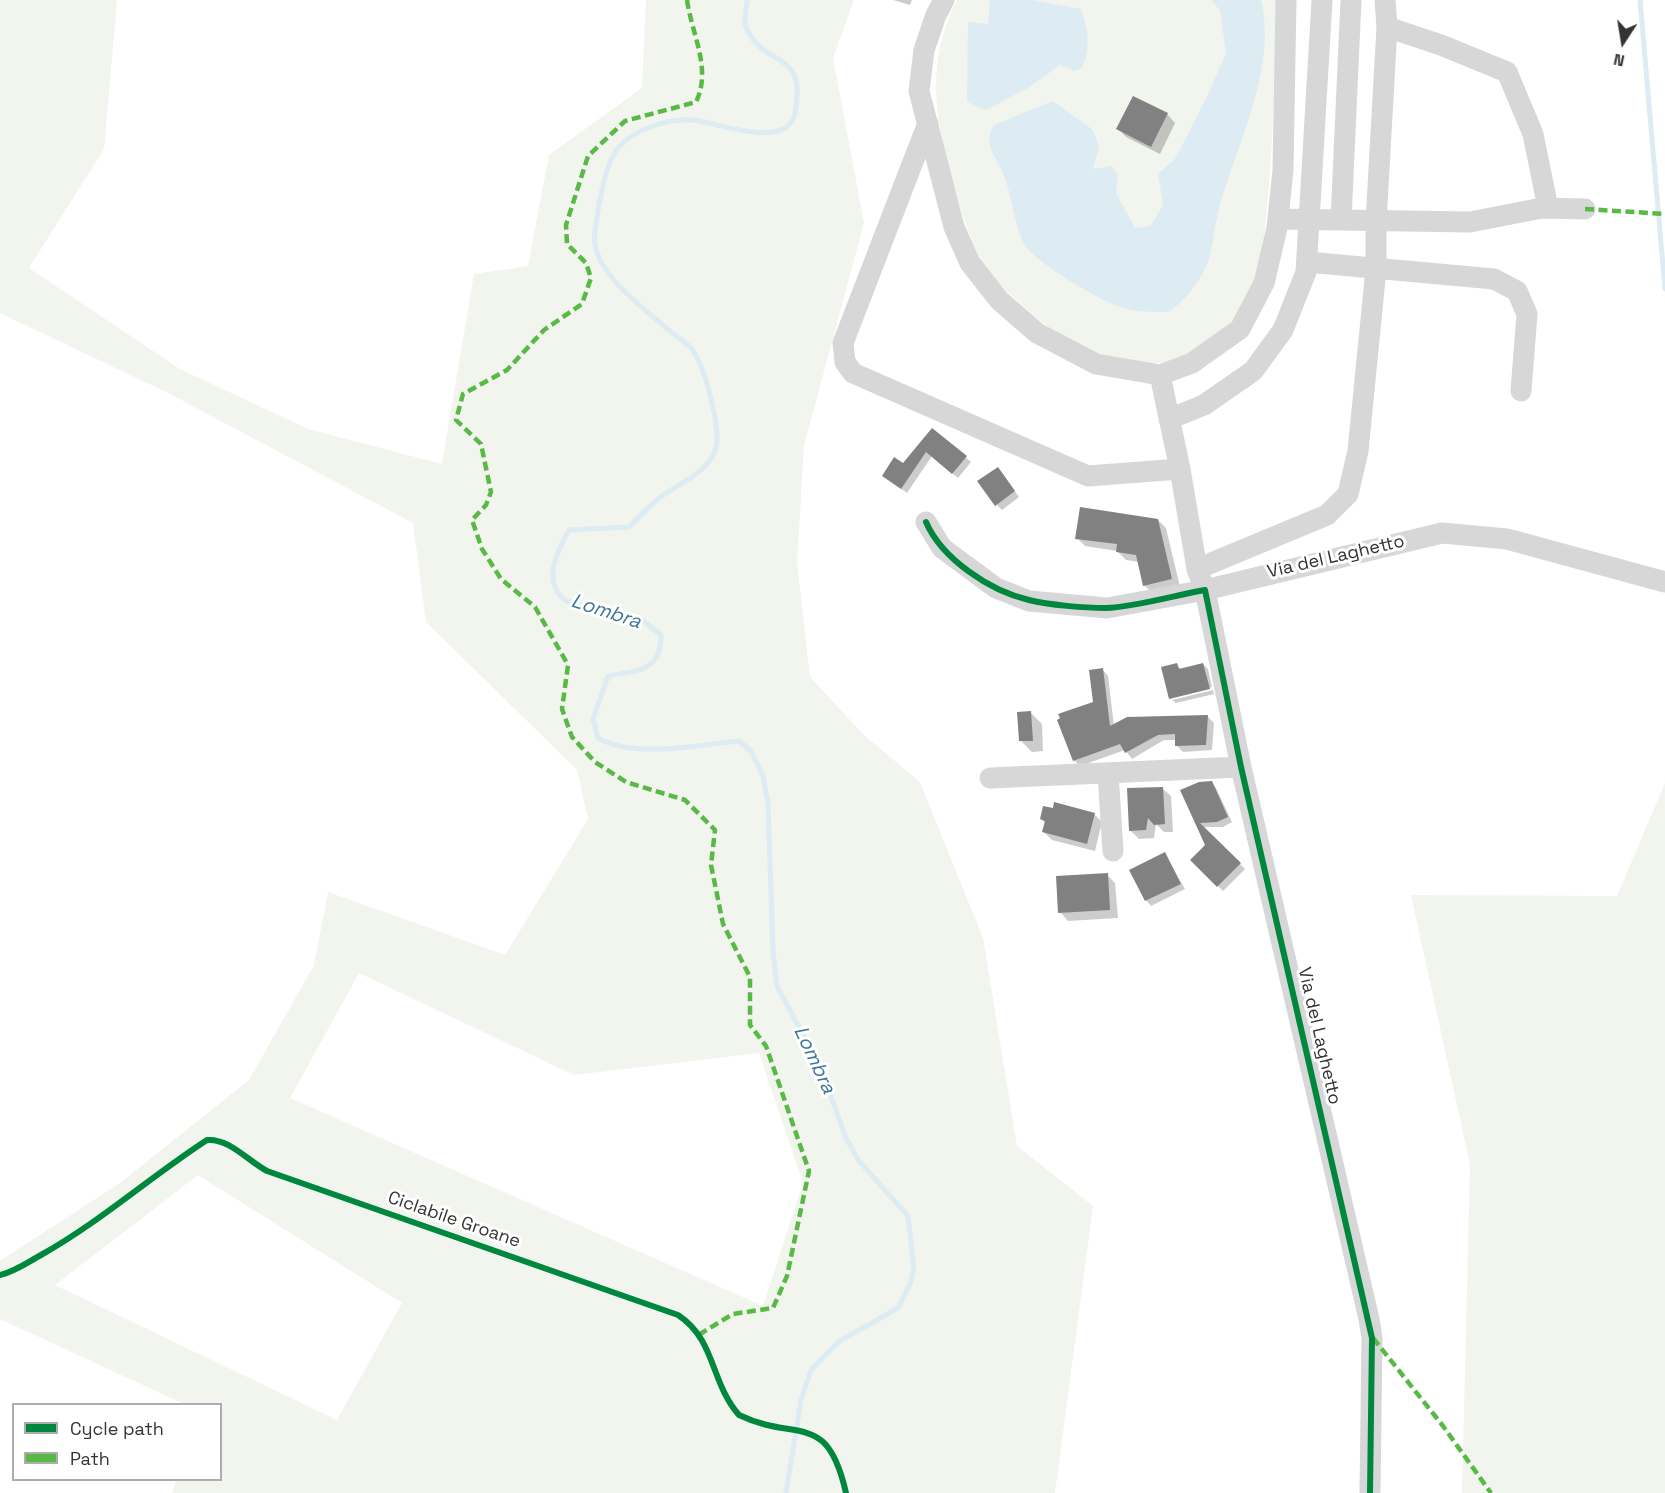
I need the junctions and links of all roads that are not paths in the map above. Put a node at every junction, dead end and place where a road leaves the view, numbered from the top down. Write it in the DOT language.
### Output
graph roads {
  1 [pos="944,0"];
  2 [pos="1286,0"];
  3 [pos="1322,0"];
  4 [pos="1351,0"];
  5 [pos="1385,0"];
  6 [pos="1388,27"];
  7 [pos="928,123"];
  8 [pos="1548,208"];
  9 [pos="1585,209"];
  10 [pos="1278,219"];
  11 [pos="1309,220"];
  12 [pos="1341,220"];
  13 [pos="1376,222"];
  14 [pos="1307,262"];
  15 [pos="1376,268"];
  16 [pos="1160,375"];
  17 [pos="1521,390"];
  18 [pos="1169,419"];
  19 [pos="1180,469"];
  20 [pos="926,522"];
  21 [pos="1197,569"];
  22 [pos="1665,582"];
  23 [pos="1205,590"];
  24 [pos="1241,767"];
  25 [pos="1108,773"];
  26 [pos="990,778"];
  27 [pos="1113,851"];
  28 [pos="1370,1493"];
  1 -- 7 [label="street"];
  2 -- 10 [label="street"];
  3 -- 11 [label="street"];
  4 -- 12 [label="street"];
  5 -- 6 [label="street"];
  6 -- 8 [label="street"];
  6 -- 13 [label="street"];
  7 -- 16 [label="street"];
  7 -- 19 [label="street"];
  8 -- 9 [label="street"];
  8 -- 13 [label="street"];
  10 -- 11 [label="street"];
  10 -- 16 [label="street"];
  11 -- 12 [label="street"];
  11 -- 14 [label="street"];
  12 -- 13 [label="street"];
  13 -- 15 [label="street"];
  14 -- 15 [label="street"];
  14 -- 18 [label="street"];
  15 -- 17 [label="street"];
  15 -- 21 [label="street"];
  16 -- 18 [label="street"];
  18 -- 19 [label="street"];
  19 -- 21 [label="street"];
  20 -- 23 [label="street"];
  21 -- 23 [label="street"];
  22 -- 23 [label="street, Via del Laghetto"];
  23 -- 24 [label="street, Via del Laghetto"];
  24 -- 25 [label="street"];
  24 -- 28 [label="street, Via del Laghetto"];
  25 -- 26 [label="street"];
  25 -- 27 [label="street"];
}
